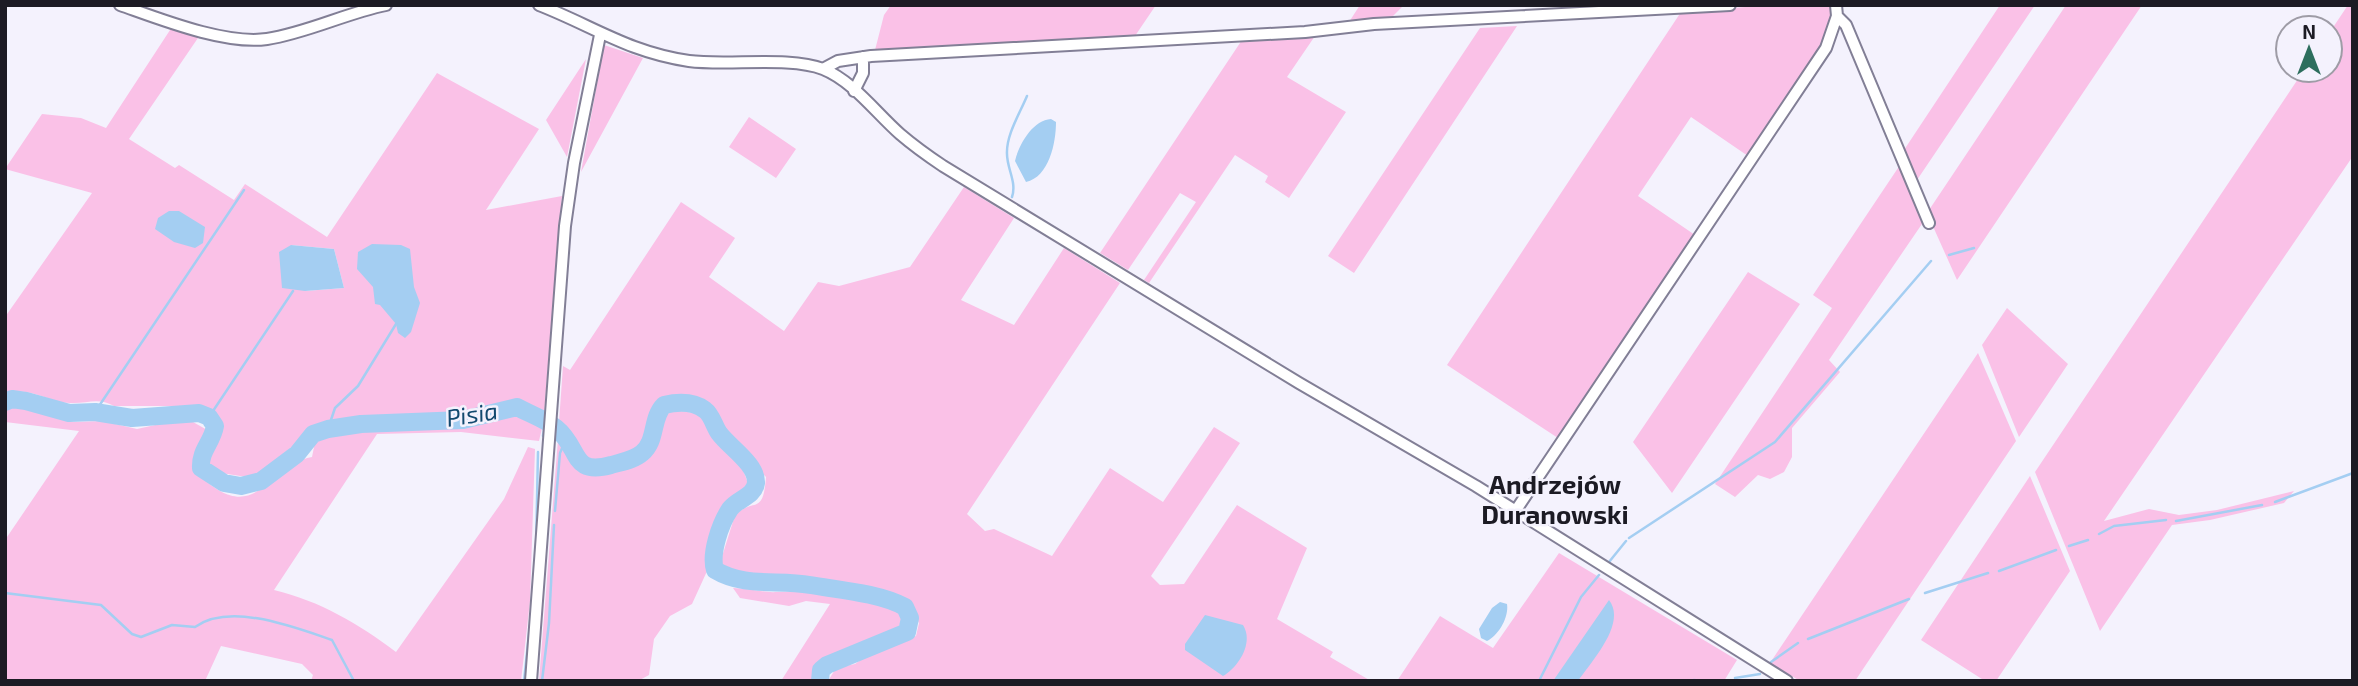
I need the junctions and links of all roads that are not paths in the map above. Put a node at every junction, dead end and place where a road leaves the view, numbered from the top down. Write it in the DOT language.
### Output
graph roads {
  1 [pos="120,5"];
  2 [pos="386,5"];
  3 [pos="539,5"];
  4 [pos="1730,5"];
  5 [pos="1837,11"];
  6 [pos="600,35"];
  7 [pos="863,57"];
  8 [pos="823,69"];
  9 [pos="854,91"];
  10 [pos="1929,223"];
  11 [pos="1514,513"];
  12 [pos="531,681"];
  13 [pos="1787,681"];
  1 -- 2 [label="street"];
  3 -- 6 [label="street"];
  4 -- 7 [label="street"];
  5 -- 10 [label="street"];
  5 -- 11 [label="street"];
  6 -- 8 [label="street"];
  6 -- 12 [label="street"];
  7 -- 8 [label="street"];
  7 -- 9 [label="street"];
  8 -- 9 [label="street"];
  9 -- 11 [label="street"];
  11 -- 13 [label="street"];
}
